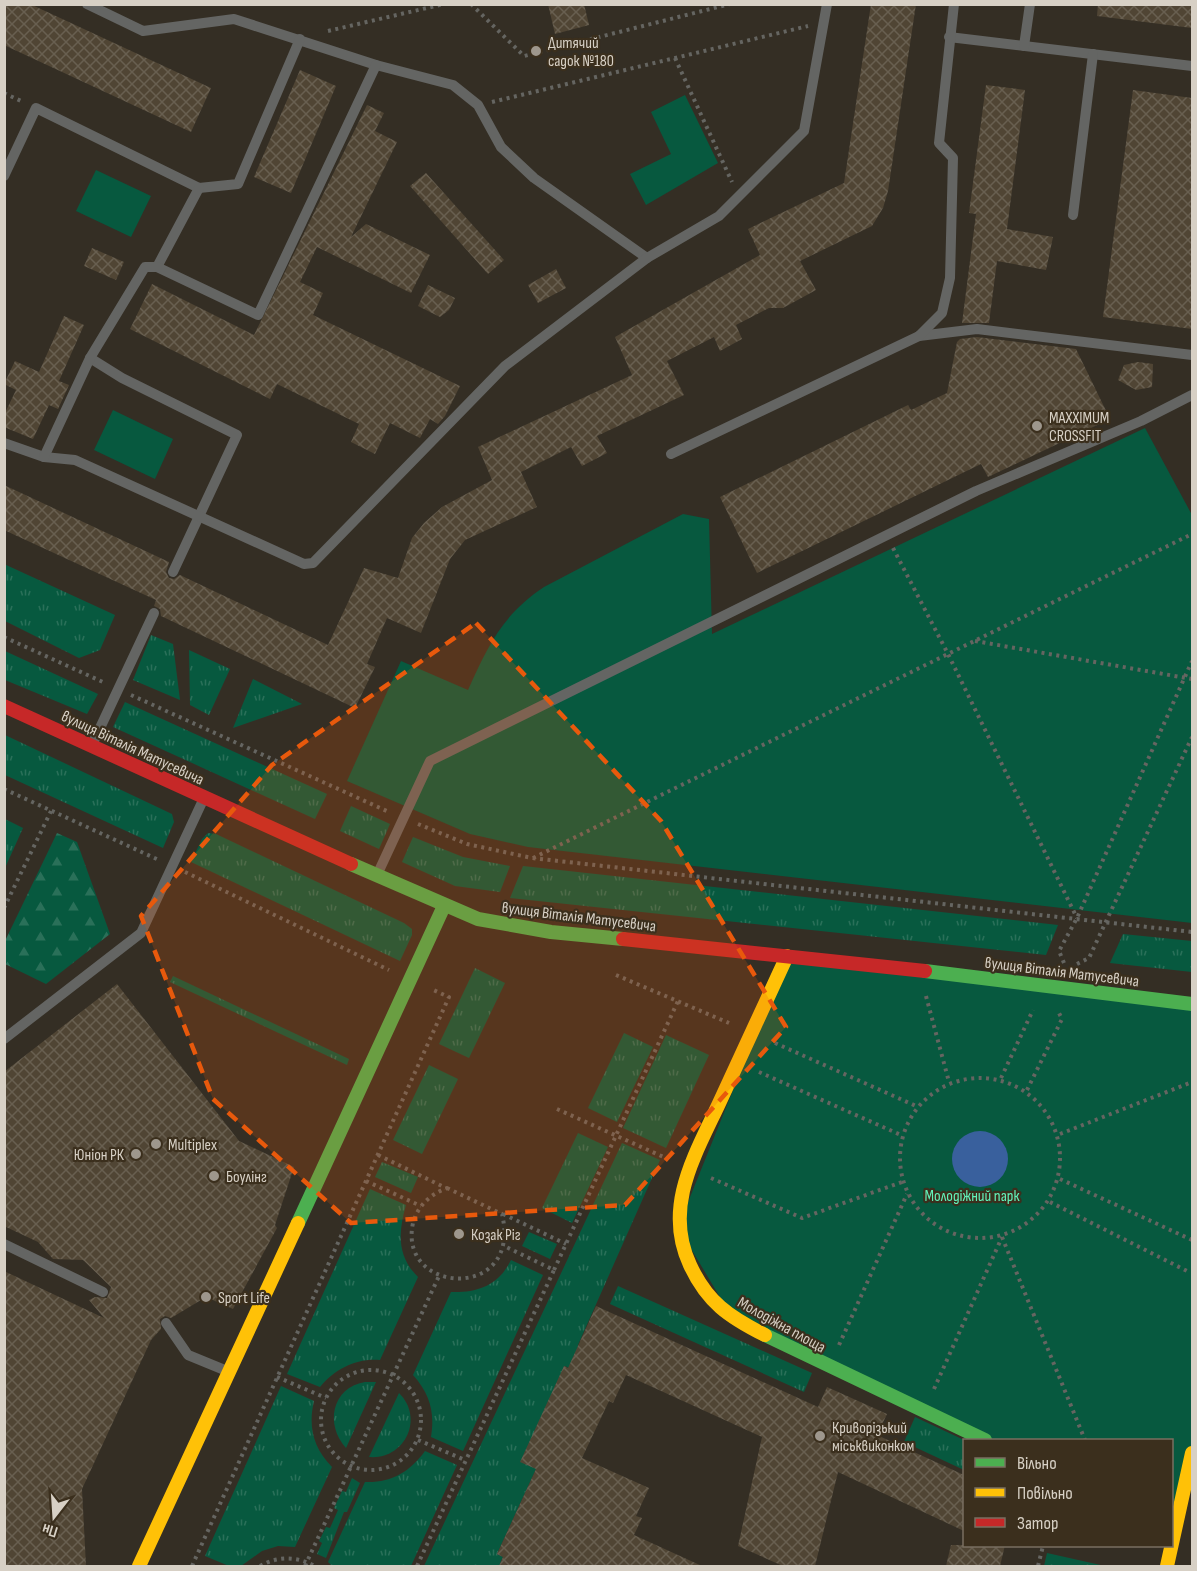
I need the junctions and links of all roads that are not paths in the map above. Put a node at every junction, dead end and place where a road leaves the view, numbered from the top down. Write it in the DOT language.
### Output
graph roads {
  1 [pos="87,4"];
  2 [pos="827,4"];
  3 [pos="954,4"];
  4 [pos="1030,4"];
  5 [pos="949,37"];
  6 [pos="300,39"];
  7 [pos="1024,46"];
  8 [pos="1093,54"];
  9 [pos="376,65"];
  10 [pos="1192,66"];
  11 [pos="4,176"];
  12 [pos="200,188"];
  13 [pos="1073,215"];
  14 [pos="647,258"];
  15 [pos="157,267"];
  16 [pos="918,336"];
  17 [pos="1192,355"];
  18 [pos="90,358"];
  19 [pos="1192,395"];
  20 [pos="4,443"];
  21 [pos="671,454"];
  22 [pos="44,457"];
  23 [pos="199,515"];
  24 [pos="173,572"];
  25 [pos="154,613"];
  26 [pos="4,706"];
  27 [pos="91,746"];
  28 [pos="204,798"];
  29 [pos="377,876"];
  30 [pos="444,906"];
  31 [pos="787,956"];
  32 [pos="1192,1004"];
  33 [pos="4,1040"];
  34 [pos="4,1244"];
  35 [pos="103,1292"];
  36 [pos="166,1323"];
  37 [pos="229,1371"];
  38 [pos="983,1439"];
  39 [pos="1192,1453"];
  40 [pos="1173,1539"];
  41 [pos="1171,1547"];
  42 [pos="139,1566"];
  43 [pos="1167,1566"];
  1 -- 6 [label="lane"];
  2 -- 14 [label="lane"];
  3 -- 5 [label="lane"];
  4 -- 7 [label="lane"];
  5 -- 7 [label="lane"];
  5 -- 16 [label="lane"];
  6 -- 9 [label="lane"];
  6 -- 12 [label="lane"];
  7 -- 8 [label="lane"];
  8 -- 10 [label="lane"];
  8 -- 13 [label="lane"];
  9 -- 14 [label="lane"];
  9 -- 15 [label="lane"];
  11 -- 12 [label="lane"];
  12 -- 15 [label="lane"];
  14 -- 23 [label="lane"];
  15 -- 18 [label="lane"];
  16 -- 17 [label="lane"];
  16 -- 21 [label="lane"];
  18 -- 22 [label="lane"];
  18 -- 23 [label="lane"];
  19 -- 29 [label="lane"];
  20 -- 22 [label="lane"];
  22 -- 23 [label="lane"];
  23 -- 24 [label="lane"];
  25 -- 27 [label="lane"];
  26 -- 27 [label="street, вулиця Віталія Матусевича"];
  27 -- 28 [label="street, вулиця Віталія Матусевича"];
  28 -- 29 [label="street, вулиця Віталія Матусевича"];
  28 -- 33 [label="lane"];
  29 -- 30 [label="street, вулиця Віталія Матусевича"];
  30 -- 31 [label="street, вулиця Віталія Матусевича"];
  30 -- 37 [label="street"];
  31 -- 32 [label="street, вулиця Віталія Матусевича"];
  31 -- 38 [label="street, Молодіжна площа"];
  34 -- 35 [label="lane"];
  36 -- 37 [label="lane"];
  37 -- 42 [label="street"];
  39 -- 40 [label="street"];
  41 -- 43 [label="street"];
}
